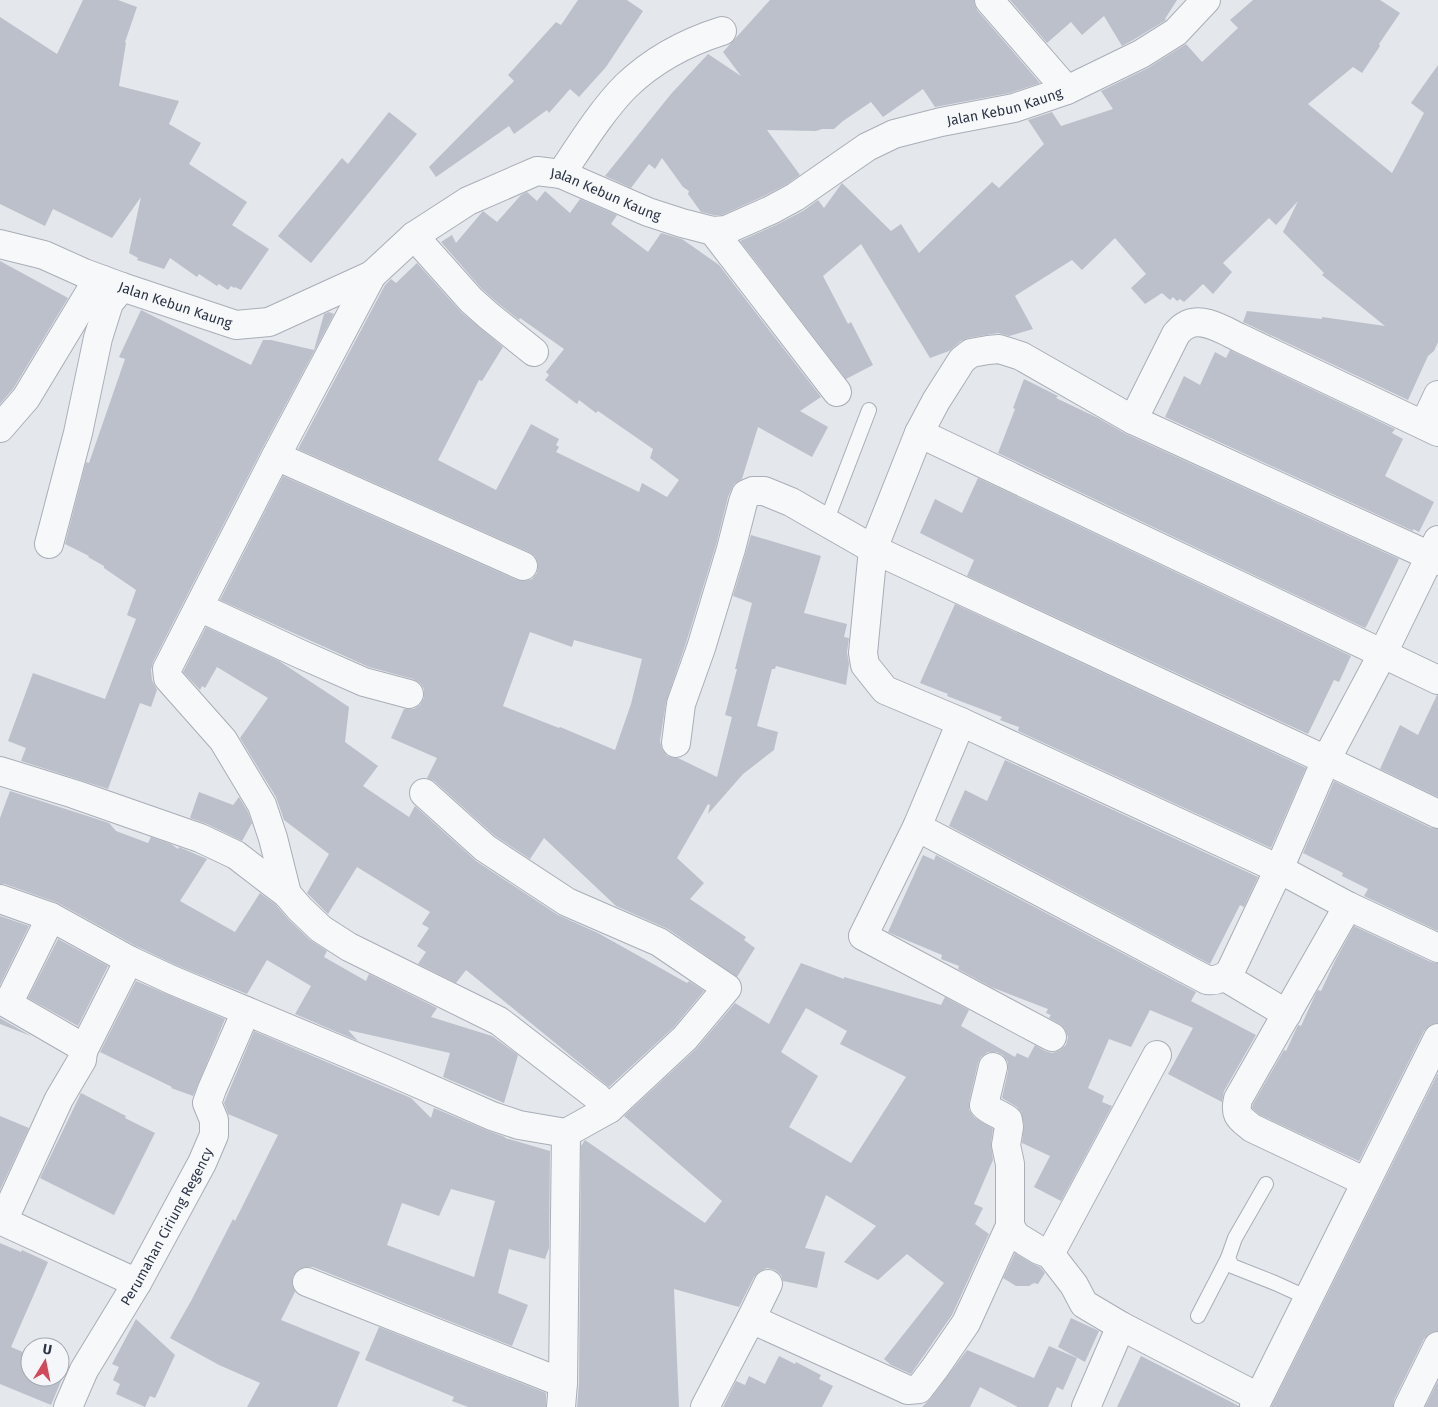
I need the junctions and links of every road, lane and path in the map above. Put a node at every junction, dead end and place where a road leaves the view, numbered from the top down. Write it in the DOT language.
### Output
graph roads {
  1 [pos="989,0"];
  2 [pos="1206,0"];
  3 [pos="722,30"];
  4 [pos="1067,90"];
  5 [pos="561,174"];
  6 [pos="714,231"];
  7 [pos="414,236"];
  8 [pos="0,244"];
  9 [pos="372,275"];
  10 [pos="113,284"];
  11 [pos="534,352"];
  12 [pos="838,392"];
  13 [pos="1438,395"];
  14 [pos="870,410"];
  15 [pos="1133,420"];
  16 [pos="0,428"];
  17 [pos="1431,429"];
  18 [pos="919,433"];
  19 [pos="276,456"];
  20 [pos="826,522"];
  21 [pos="49,544"];
  22 [pos="873,549"];
  23 [pos="1435,552"];
  24 [pos="523,566"];
  25 [pos="199,607"];
  26 [pos="1383,653"];
  27 [pos="1438,680"];
  28 [pos="409,694"];
  29 [pos="961,722"];
  30 [pos="676,743"];
  31 [pos="1326,760"];
  32 [pos="2,777"];
  33 [pos="424,793"];
  34 [pos="1438,814"];
  35 [pos="917,827"];
  36 [pos="1279,869"];
  37 [pos="287,894"];
  38 [pos="0,899"];
  39 [pos="1348,906"];
  40 [pos="51,917"];
  41 [pos="1438,948"];
  42 [pos="129,960"];
  43 [pos="1225,977"];
  44 [pos="246,1011"];
  45 [pos="1287,1014"];
  46 [pos="1052,1038"];
  47 [pos="1438,1038"];
  48 [pos="83,1051"];
  49 [pos="1157,1055"];
  50 [pos="992,1067"];
  51 [pos="609,1109"];
  52 [pos="566,1133"];
  53 [pos="1366,1182"];
  54 [pos="1266,1184"];
  55 [pos="2,1221"];
  56 [pos="1010,1226"];
  57 [pos="1050,1254"];
  58 [pos="1228,1258"];
  59 [pos="307,1282"];
  60 [pos="136,1284"];
  61 [pos="768,1284"];
  62 [pos="1308,1298"];
  63 [pos="1198,1316"];
  64 [pos="751,1319"];
  65 [pos="1121,1326"];
  66 [pos="1438,1346"];
  67 [pos="562,1395"];
  68 [pos="1256,1402"];
  69 [pos="68,1407"];
  70 [pos="705,1407"];
  71 [pos="1086,1407"];
  72 [pos="1408,1407"];
  1 -- 4 [label="street"];
  2 -- 4 [label="street, Jalan Kebun Kaung"];
  3 -- 5 [label="street"];
  4 -- 6 [label="street, Jalan Kebun Kaung"];
  5 -- 6 [label="street, Jalan Kebun Kaung"];
  5 -- 7 [label="street, Jalan Kebun Kaung"];
  6 -- 12 [label="street"];
  7 -- 9 [label="street, Jalan Kebun Kaung"];
  7 -- 11 [label="street"];
  8 -- 10 [label="street, Jalan Kebun Kaung"];
  9 -- 10 [label="street, Jalan Kebun Kaung"];
  9 -- 19 [label="street"];
  10 -- 16 [label="street"];
  10 -- 21 [label="street"];
  13 -- 17 [label="street"];
  14 -- 20 [label="lane"];
  15 -- 17 [label="street"];
  15 -- 18 [label="street"];
  15 -- 23 [label="street"];
  18 -- 22 [label="street"];
  18 -- 26 [label="street"];
  19 -- 24 [label="street"];
  19 -- 25 [label="street"];
  20 -- 22 [label="street"];
  20 -- 30 [label="street"];
  22 -- 29 [label="street"];
  22 -- 31 [label="street"];
  23 -- 26 [label="street"];
  25 -- 28 [label="street"];
  25 -- 37 [label="street"];
  26 -- 27 [label="street"];
  26 -- 31 [label="street"];
  29 -- 35 [label="street"];
  29 -- 36 [label="street"];
  31 -- 34 [label="street"];
  31 -- 36 [label="street"];
  32 -- 37 [label="street"];
  33 -- 51 [label="street"];
  35 -- 43 [label="street"];
  35 -- 46 [label="street"];
  36 -- 39 [label="street"];
  36 -- 43 [label="street"];
  37 -- 51 [label="street"];
  38 -- 40 [label="street"];
  39 -- 41 [label="street"];
  39 -- 45 [label="street"];
  40 -- 42 [label="street"];
  40 -- 48 [label="street"];
  42 -- 44 [label="street"];
  42 -- 48 [label="street"];
  43 -- 45 [label="street"];
  44 -- 52 [label="street"];
  44 -- 60 [label="street, Perumahan Ciriung Regency"];
  45 -- 53 [label="street"];
  47 -- 53 [label="street"];
  48 -- 55 [label="street"];
  49 -- 57 [label="street"];
  50 -- 56 [label="street"];
  51 -- 52 [label="street"];
  52 -- 67 [label="street"];
  53 -- 62 [label="street"];
  54 -- 58 [label="lane"];
  55 -- 60 [label="street"];
  56 -- 57 [label="street"];
  56 -- 64 [label="street"];
  57 -- 65 [label="street"];
  58 -- 62 [label="lane"];
  58 -- 63 [label="lane"];
  59 -- 67 [label="street"];
  60 -- 69 [label="street, Perumahan Ciriung Regency"];
  61 -- 64 [label="street"];
  62 -- 68 [label="street"];
  64 -- 70 [label="street"];
  65 -- 68 [label="street"];
  65 -- 71 [label="street"];
  66 -- 72 [label="street"];
}
